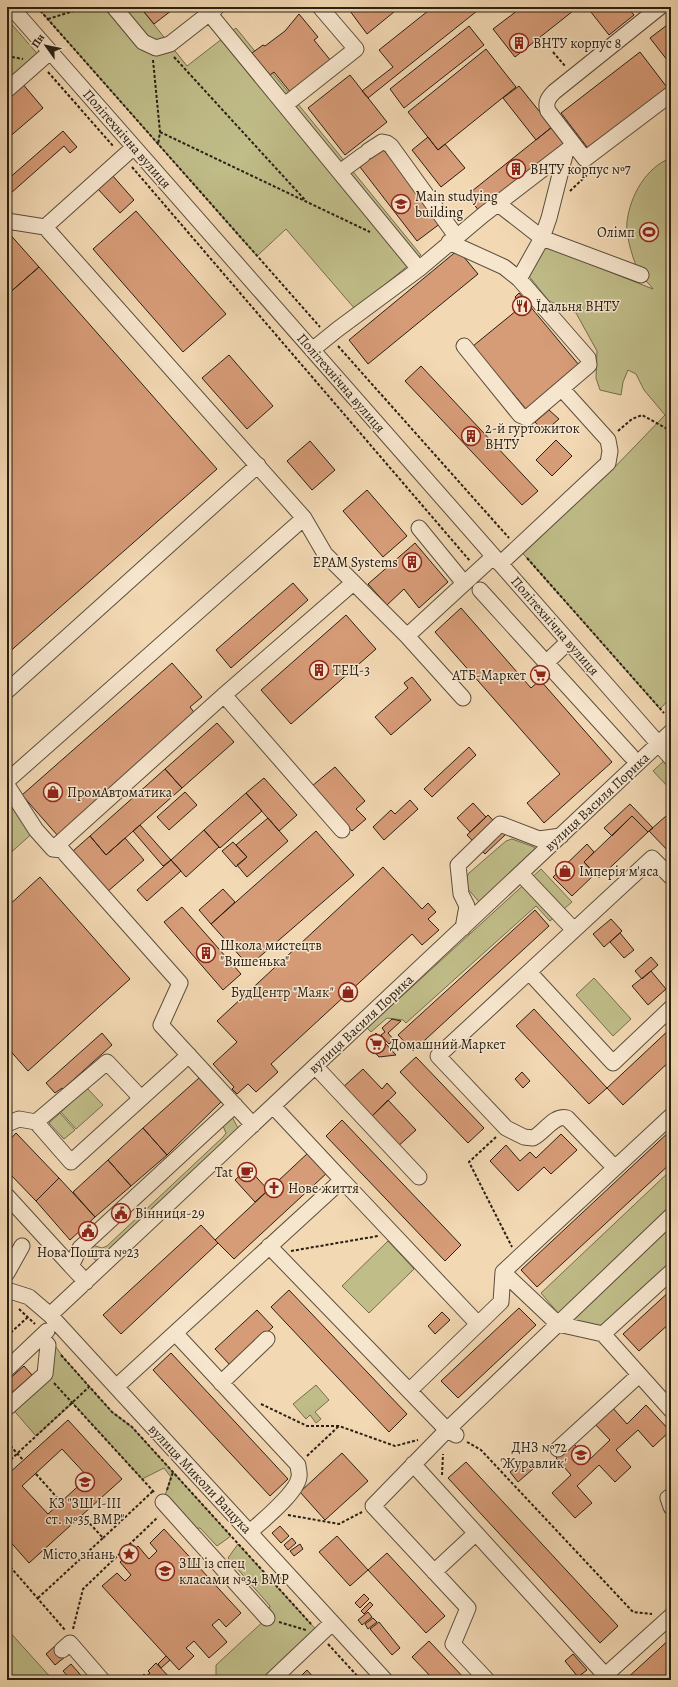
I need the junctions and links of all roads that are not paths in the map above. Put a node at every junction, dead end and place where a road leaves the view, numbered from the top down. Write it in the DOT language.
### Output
graph roads {
  1 [pos="11,7"];
  2 [pos="114,7"];
  3 [pos="320,7"];
  4 [pos="660,7"];
  5 [pos="213,10"];
  6 [pos="50,52"];
  7 [pos="7,90"];
  8 [pos="671,94"];
  9 [pos="285,105"];
  10 [pos="570,148"];
  11 [pos="128,152"];
  12 [pos="340,172"];
  13 [pos="497,203"];
  14 [pos="7,221"];
  15 [pos="45,227"];
  16 [pos="542,238"];
  17 [pos="453,239"];
  18 [pos="419,269"];
  19 [pos="640,275"];
  20 [pos="519,279"];
  21 [pos="464,346"];
  22 [pos="312,350"];
  23 [pos="562,388"];
  24 [pos="258,465"];
  25 [pos="304,518"];
  26 [pos="419,528"];
  27 [pos="497,560"];
  28 [pos="353,583"];
  29 [pos="464,583"];
  30 [pos="480,590"];
  31 [pos="407,636"];
  32 [pos="568,642"];
  33 [pos="547,662"];
  34 [pos="7,691"];
  35 [pos="224,695"];
  36 [pos="463,698"];
  37 [pos="671,732"];
  38 [pos="658,745"];
  39 [pos="631,756"];
  40 [pos="671,758"];
  41 [pos="7,781"];
  42 [pos="7,785"];
  43 [pos="342,830"];
  44 [pos="561,836"];
  45 [pos="53,849"];
  46 [pos="520,874"];
  47 [pos="671,877"];
  48 [pos="463,928"];
  49 [pos="574,930"];
  50 [pos="529,972"];
  51 [pos="671,1008"];
  52 [pos="188,1055"];
  53 [pos="315,1066"];
  54 [pos="141,1098"];
  55 [pos="235,1106"];
  56 [pos="272,1106"];
  57 [pos="671,1116"];
  58 [pos="36,1122"];
  59 [pos="7,1124"];
  60 [pos="253,1125"];
  61 [pos="615,1168"];
  62 [pos="419,1177"];
  63 [pos="342,1180"];
  64 [pos="7,1196"];
  65 [pos="671,1216"];
  66 [pos="22,1246"];
  67 [pos="273,1250"];
  68 [pos="71,1266"];
  69 [pos="503,1272"];
  70 [pos="671,1272"];
  71 [pos="7,1273"];
  72 [pos="86,1282"];
  73 [pos="7,1290"];
  74 [pos="52,1318"];
  75 [pos="478,1324"];
  76 [pos="558,1324"];
  77 [pos="175,1333"];
  78 [pos="603,1334"];
  79 [pos="43,1336"];
  80 [pos="267,1339"];
  81 [pos="7,1369"];
  82 [pos="639,1375"];
  83 [pos="221,1383"];
  84 [pos="116,1387"];
  85 [pos="409,1391"];
  86 [pos="7,1408"];
  87 [pos="671,1410"];
  88 [pos="449,1433"];
  89 [pos="558,1449"];
  90 [pos="413,1464"];
  91 [pos="671,1496"];
  92 [pos="163,1502"];
  93 [pos="671,1506"];
  94 [pos="250,1532"];
  95 [pos="476,1533"];
  96 [pos="434,1572"];
  97 [pos="671,1616"];
  98 [pos="267,1618"];
  99 [pos="332,1623"];
  100 [pos="67,1643"];
  101 [pos="602,1678"];
  102 [pos="102,1680"];
  103 [pos="272,1680"];
  104 [pos="385,1680"];
  105 [pos="487,1680"];
  1 -- 6 [label="street, Політехнічна вулиця"];
  2 -- 5 [label="street"];
  3 -- 9 [label="street"];
  4 -- 10 [label="street"];
  5 -- 9 [label="street"];
  6 -- 7 [label="street"];
  6 -- 11 [label="street, Політехнічна вулиця"];
  8 -- 10 [label="street"];
  9 -- 12 [label="street"];
  10 -- 13 [label="street"];
  10 -- 16 [label="street"];
  11 -- 15 [label="street"];
  11 -- 22 [label="street, Політехнічна вулиця"];
  12 -- 17 [label="street"];
  12 -- 18 [label="street"];
  13 -- 16 [label="street"];
  13 -- 17 [label="street"];
  14 -- 15 [label="street"];
  15 -- 24 [label="street"];
  16 -- 19 [label="street"];
  16 -- 20 [label="street"];
  17 -- 18 [label="street"];
  17 -- 20 [label="street"];
  18 -- 22 [label="street"];
  20 -- 23 [label="street"];
  21 -- 23 [label="street"];
  22 -- 27 [label="street, Політехнічна вулиця"];
  23 -- 27 [label="street"];
  24 -- 25 [label="street"];
  24 -- 34 [label="street"];
  25 -- 28 [label="street"];
  25 -- 41 [label="street"];
  26 -- 29 [label="street"];
  27 -- 29 [label="street"];
  27 -- 32 [label="street, Політехнічна вулиця"];
  28 -- 31 [label="street"];
  28 -- 35 [label="street"];
  29 -- 31 [label="street"];
  30 -- 33 [label="street"];
  31 -- 36 [label="street"];
  32 -- 33 [label="street"];
  32 -- 38 [label="street, Політехнічна вулиця"];
  33 -- 39 [label="street"];
  35 -- 43 [label="street"];
  35 -- 45 [label="street"];
  37 -- 38 [label="street, вулиця Василя Порика"];
  38 -- 40 [label="street, Політехнічна вулиця"];
  38 -- 44 [label="street, вулиця Василя Порика"];
  42 -- 45 [label="street"];
  44 -- 46 [label="street, вулиця Василя Порика"];
  44 -- 48 [label="street"];
  45 -- 52 [label="street"];
  46 -- 48 [label="street, вулиця Василя Порика"];
  46 -- 49 [label="street"];
  47 -- 49 [label="street"];
  48 -- 53 [label="street, вулиця Василя Порика"];
  49 -- 50 [label="street"];
  50 -- 51 [label="street"];
  50 -- 61 [label="street"];
  52 -- 54 [label="street"];
  52 -- 55 [label="street"];
  53 -- 56 [label="street, вулиця Василя Порика"];
  53 -- 62 [label="street"];
  54 -- 58 [label="street"];
  54 -- 58 [label="street"];
  55 -- 60 [label="street"];
  55 -- 68 [label="street"];
  56 -- 60 [label="street, вулиця Василя Порика"];
  56 -- 63 [label="street"];
  57 -- 61 [label="street"];
  58 -- 59 [label="street"];
  60 -- 72 [label="street, вулиця Василя Порика"];
  61 -- 69 [label="street"];
  63 -- 67 [label="street"];
  63 -- 75 [label="street"];
  64 -- 68 [label="street"];
  65 -- 76 [label="street"];
  66 -- 71 [label="street"];
  67 -- 77 [label="street"];
  67 -- 85 [label="street"];
  68 -- 72 [label="street"];
  69 -- 75 [label="street"];
  69 -- 76 [label="street"];
  70 -- 78 [label="street"];
  72 -- 74 [label="street, вулиця Василя Порика"];
  73 -- 74 [label="street, вулиця Миколи Ващука"];
  74 -- 79 [label="street, вулиця Василя Порика"];
  74 -- 84 [label="street, вулиця Миколи Ващука"];
  75 -- 85 [label="street"];
  76 -- 78 [label="street"];
  76 -- 88 [label="street"];
  77 -- 83 [label="street"];
  77 -- 84 [label="street"];
  78 -- 82 [label="street"];
  79 -- 81 [label="street, вулиця Василя Порика"];
  79 -- 86 [label="street"];
  80 -- 83 [label="street"];
  82 -- 87 [label="street"];
  82 -- 89 [label="street"];
  83 -- 94 [label="street"];
  84 -- 94 [label="street, вулиця Миколи Ващука"];
  85 -- 88 [label="street"];
  88 -- 90 [label="street"];
  90 -- 95 [label="street"];
  90 -- 96 [label="street"];
  91 -- 93 [label="street"];
  92 -- 98 [label="street"];
  94 -- 99 [label="street, вулиця Миколи Ващука"];
  95 -- 96 [label="street"];
  95 -- 101 [label="street"];
  96 -- 105 [label="street"];
  97 -- 101 [label="street"];
  99 -- 103 [label="street"];
  99 -- 104 [label="street, вулиця Миколи Ващука"];
  100 -- 102 [label="street"];
}
